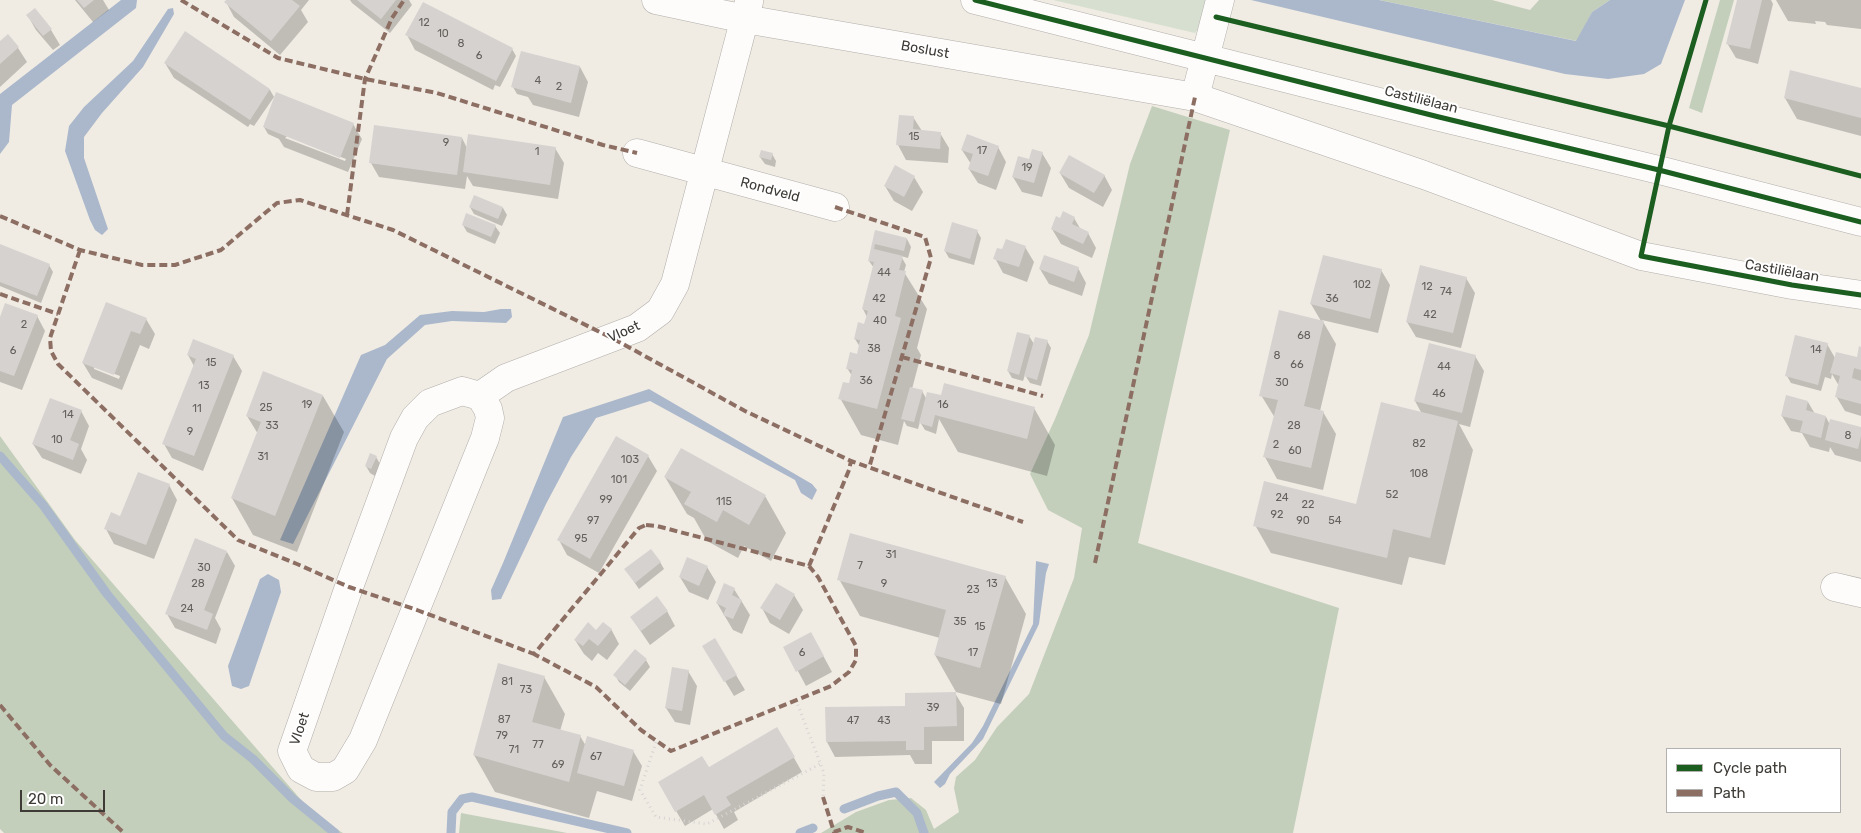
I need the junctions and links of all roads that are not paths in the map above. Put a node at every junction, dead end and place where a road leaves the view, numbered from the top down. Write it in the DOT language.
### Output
graph roads {
  1 [pos="656,0"];
  2 [pos="974,0"];
  3 [pos="747,9"];
  4 [pos="1218,9"];
  5 [pos="1206,57"];
  6 [pos="1195,97"];
  7 [pos="637,153"];
  8 [pos="706,172"];
  9 [pos="835,207"];
  10 [pos="1861,222"];
  11 [pos="1861,296"];
  12 [pos="480,396"];
  13 [pos="1835,587"];
  14 [pos="1861,593"];
  1 -- 3 [label="street, Boslust"];
  2 -- 5 [label="street, Castiliëlaan"];
  3 -- 6 [label="street, Boslust"];
  3 -- 8 [label="street, Vloet"];
  4 -- 5 [label="street"];
  5 -- 6 [label="street"];
  5 -- 10 [label="street, Castiliëlaan"];
  6 -- 11 [label="street, Castiliëlaan"];
  7 -- 8 [label="street"];
  8 -- 9 [label="street, Rondveld"];
  8 -- 12 [label="street, Vloet"];
  12 -- 12 [label="street, Vloet"];
  13 -- 14 [label="street"];
}
